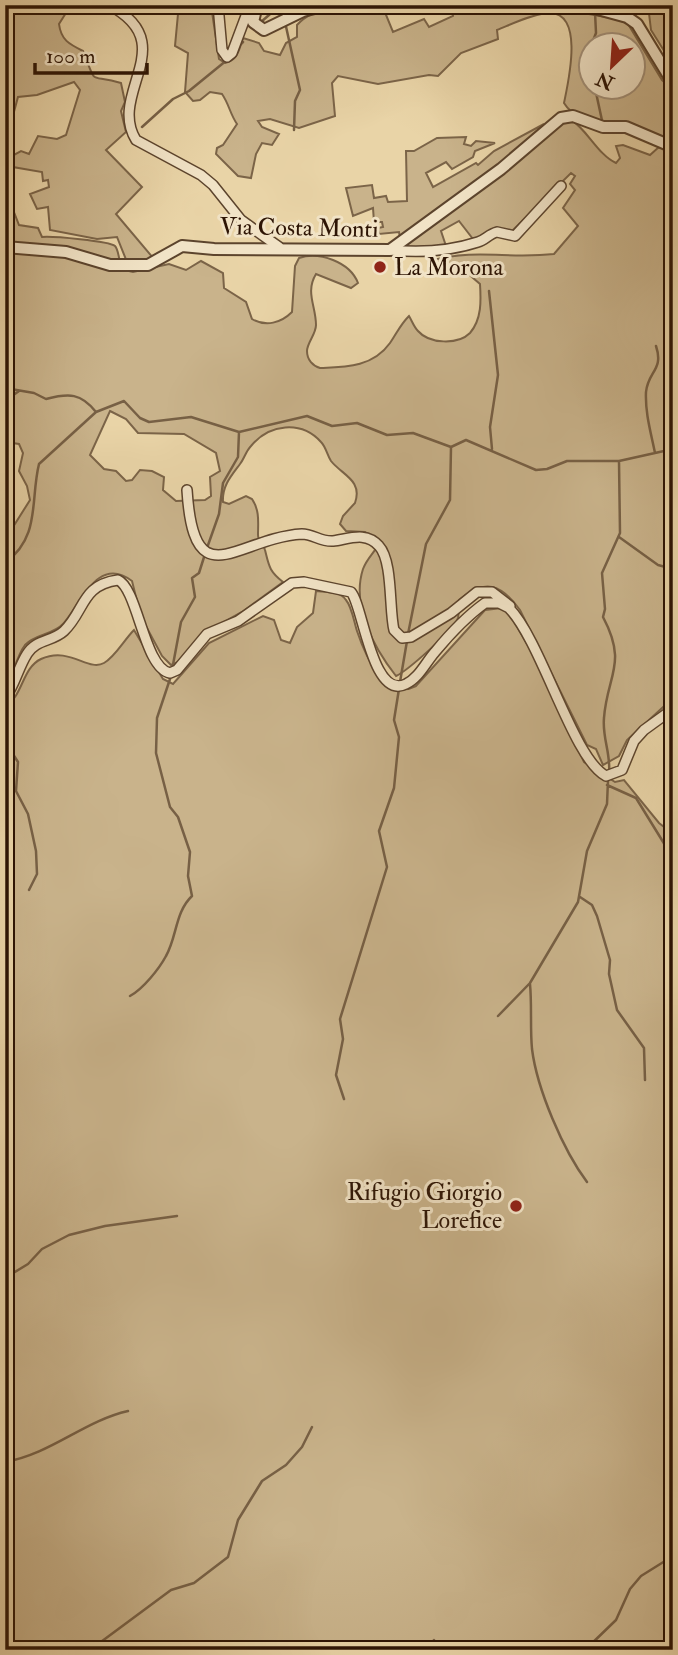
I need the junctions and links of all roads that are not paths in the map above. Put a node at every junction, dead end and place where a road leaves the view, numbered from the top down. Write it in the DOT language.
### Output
graph roads {
  1 [pos="218,5"];
  2 [pos="250,5"];
  3 [pos="257,5"];
  4 [pos="326,5"];
  5 [pos="583,5"];
  6 [pos="111,6"];
  7 [pos="673,83"];
  8 [pos="673,147"];
  9 [pos="561,186"];
  10 [pos="5,247"];
  11 [pos="279,247"];
  12 [pos="390,250"];
  13 [pos="187,490"];
  14 [pos="516,616"];
  15 [pos="5,698"];
  16 [pos="673,709"];
  1 -- 2 [label="street"];
  3 -- 4 [label="street"];
  5 -- 7 [label="street"];
  6 -- 11 [label="street"];
  8 -- 12 [label="street, Via Costa Monti"];
  9 -- 12 [label="street"];
  10 -- 11 [label="street, Via Costa Monti"];
  11 -- 12 [label="street, Via Costa Monti"];
  13 -- 14 [label="street"];
  14 -- 15 [label="street"];
  14 -- 16 [label="street"];
}
